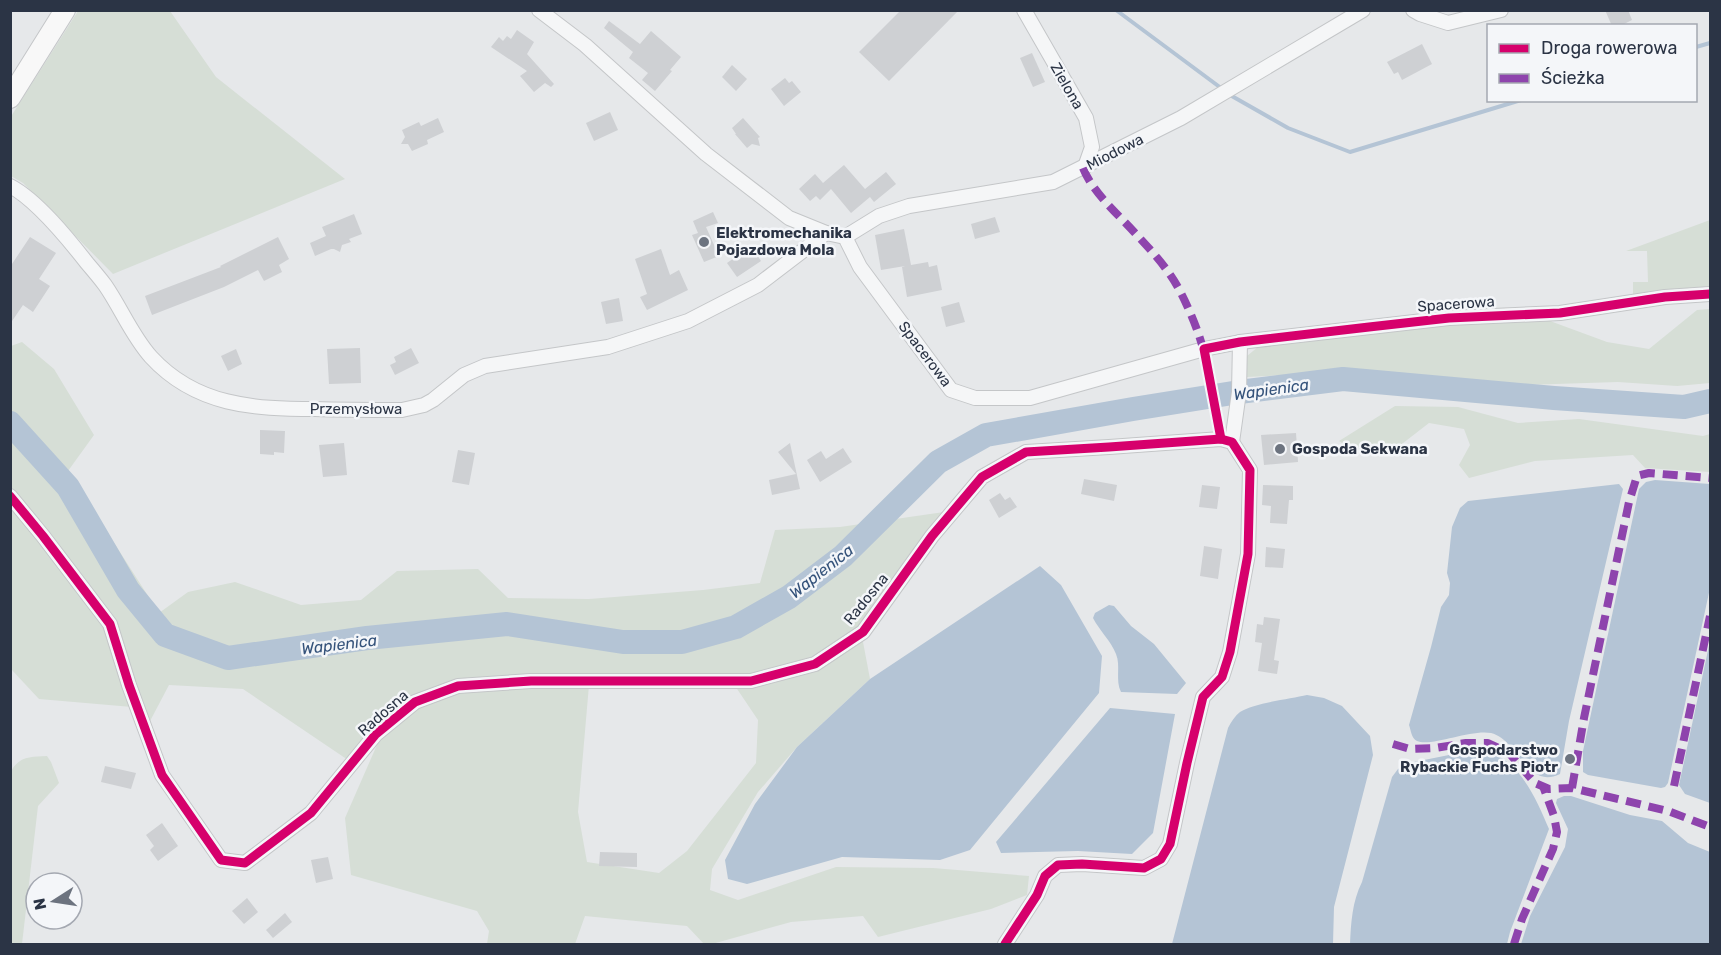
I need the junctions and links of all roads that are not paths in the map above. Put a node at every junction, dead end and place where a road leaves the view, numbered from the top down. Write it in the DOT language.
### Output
graph roads {
  1 [pos="65,10"];
  2 [pos="539,10"];
  3 [pos="1024,10"];
  4 [pos="1363,10"];
  5 [pos="1413,10"];
  6 [pos="1501,10"];
  7 [pos="10,98"];
  8 [pos="1085,167"];
  9 [pos="10,186"];
  10 [pos="826,233"];
  11 [pos="845,237"];
  12 [pos="1710,294"];
  13 [pos="1240,342"];
  14 [pos="1232,442"];
  15 [pos="10,496"];
  16 [pos="1005,945"];
  1 -- 7 [label="street"];
  2 -- 10 [label="street"];
  3 -- 8 [label="street, Zielona"];
  4 -- 8 [label="street, Miodowa"];
  5 -- 6 [label="street"];
  8 -- 11 [label="street, Miodowa"];
  9 -- 10 [label="street, Przemysłowa"];
  10 -- 11 [label="street"];
  11 -- 13 [label="street, Spacerowa"];
  12 -- 13 [label="street, Spacerowa"];
  13 -- 14 [label="street"];
  14 -- 15 [label="street, Radosna"];
  14 -- 16 [label="street"];
}
